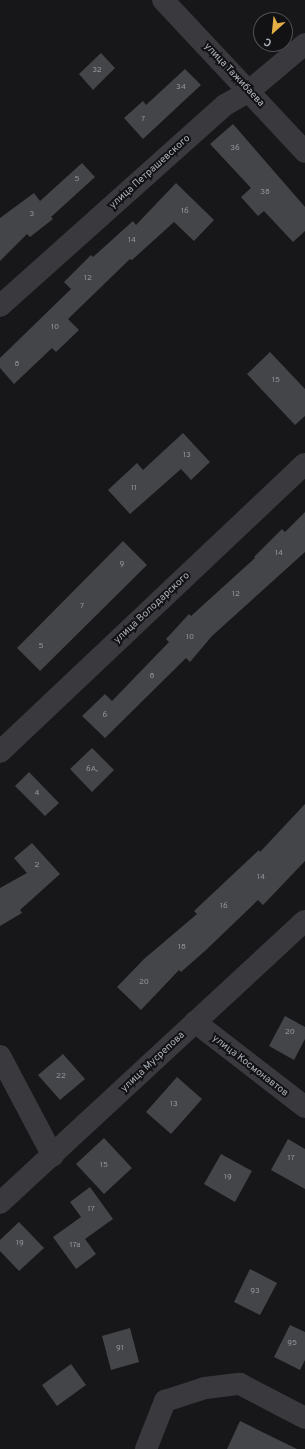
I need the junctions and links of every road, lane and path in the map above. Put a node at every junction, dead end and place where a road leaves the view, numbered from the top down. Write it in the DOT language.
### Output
graph roads {
  1 [pos="162,0"];
  2 [pos="305,44"];
  3 [pos="249,91"];
  4 [pos="305,152"];
  5 [pos="0,306"];
  6 [pos="305,464"];
  7 [pos="0,752"];
  8 [pos="305,921"];
  9 [pos="195,1022"];
  10 [pos="0,1056"];
  11 [pos="305,1107"];
  12 [pos="53,1156"];
  13 [pos="0,1203"];
  14 [pos="305,1418"];
  15 [pos="146,1449"];
  1 -- 3 [label="street, улица Тажибаева"];
  2 -- 3 [label="street, улица Петрашевского"];
  3 -- 4 [label="street, улица Тажибаева"];
  3 -- 5 [label="street, улица Петрашевского"];
  6 -- 7 [label="street, улица Володарского"];
  8 -- 9 [label="street, улица Мусрепова"];
  9 -- 11 [label="street, улица Космонавтов"];
  9 -- 12 [label="street, улица Мусрепова"];
  10 -- 12 [label="street"];
  12 -- 13 [label="street, улица Мусрепова"];
  14 -- 15 [label="street"];
}
